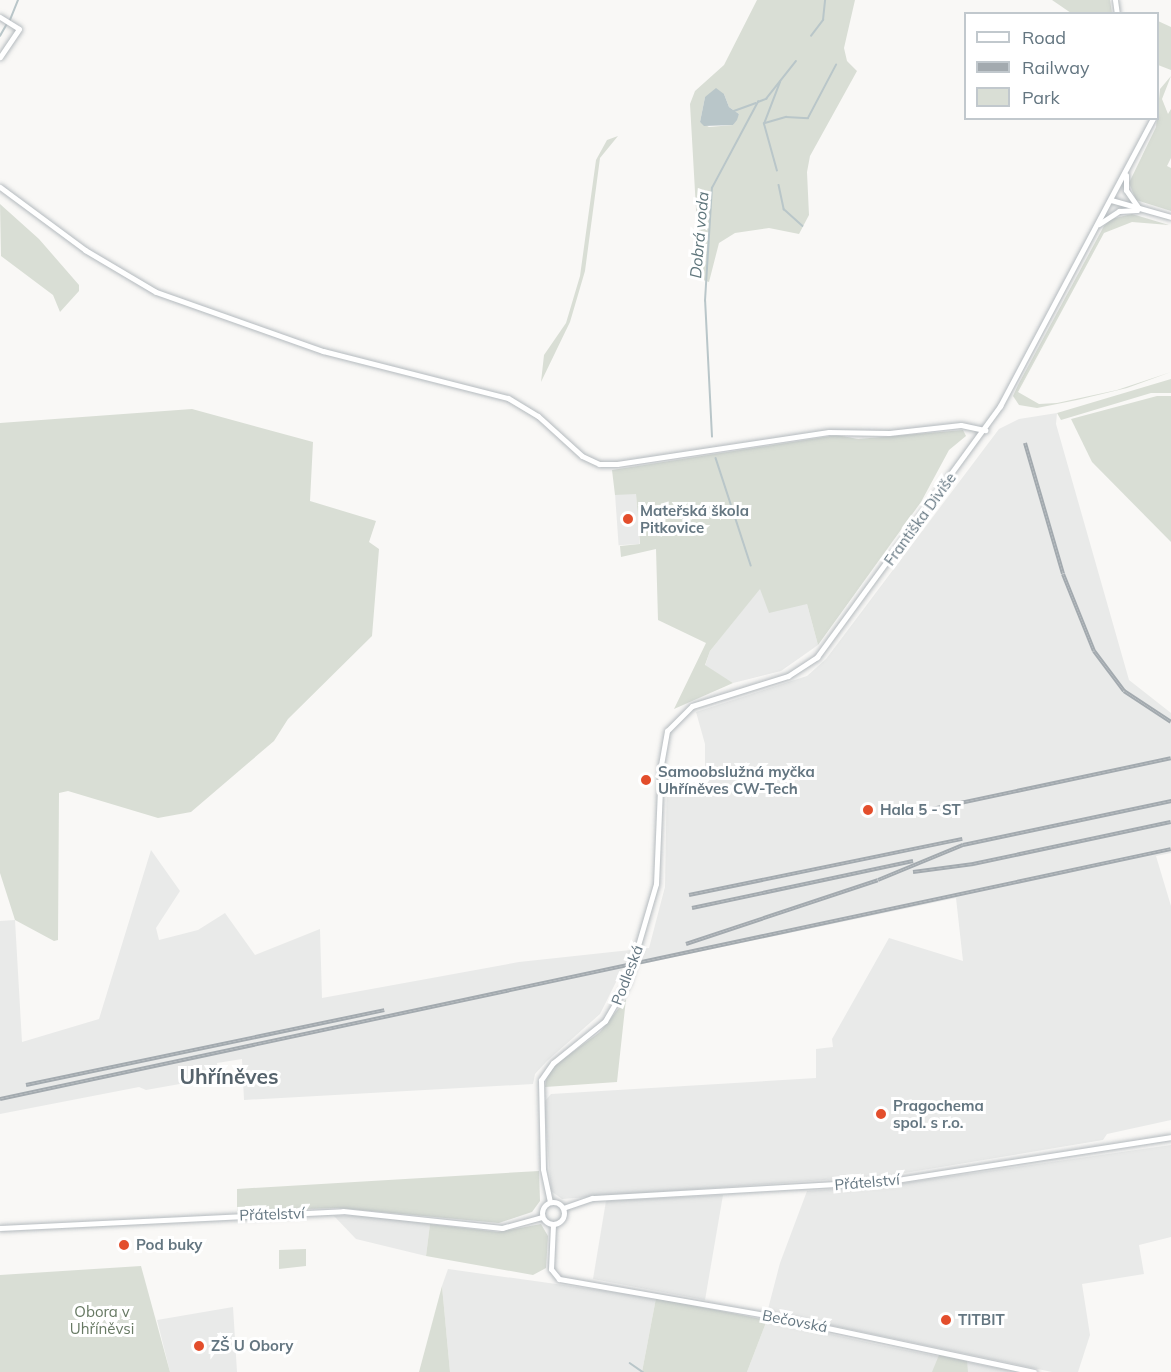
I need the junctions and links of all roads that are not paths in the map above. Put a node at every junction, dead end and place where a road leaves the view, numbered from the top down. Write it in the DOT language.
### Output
graph roads {
  1 [pos="5,19"];
  2 [pos="0,57"];
  3 [pos="1152,120"];
  4 [pos="1126,172"];
  5 [pos="0,187"];
  6 [pos="1111,200"];
  7 [pos="1141,210"];
  8 [pos="1171,217"];
  9 [pos="1091,237"];
  10 [pos="985,430"];
  11 [pos="675,721"];
  12 [pos="1171,1137"];
  13 [pos="550,1202"];
  14 [pos="562,1208"];
  15 [pos="542,1217"];
  16 [pos="553,1225"];
  17 [pos="0,1228"];
  18 [pos="1034,1372"];
  1 -- 2 [label="main road"];
  3 -- 4 [label="main road"];
  4 -- 6 [label="main road"];
  4 -- 7 [label="main road"];
  5 -- 10 [label="main road"];
  6 -- 7 [label="main road"];
  6 -- 9 [label="main road"];
  7 -- 8 [label="main road"];
  7 -- 9 [label="main road"];
  9 -- 10 [label="main road, Františka Diviše"];
  10 -- 11 [label="main road, Františka Diviše"];
  11 -- 13 [label="main road, Podleská"];
  12 -- 14 [label="main road, Přátelství"];
  13 -- 14 [label="main road"];
  13 -- 15 [label="main road"];
  14 -- 16 [label="main road"];
  15 -- 16 [label="main road"];
  15 -- 17 [label="main road, Přátelství"];
  16 -- 18 [label="main road, Bečovská"];
}
